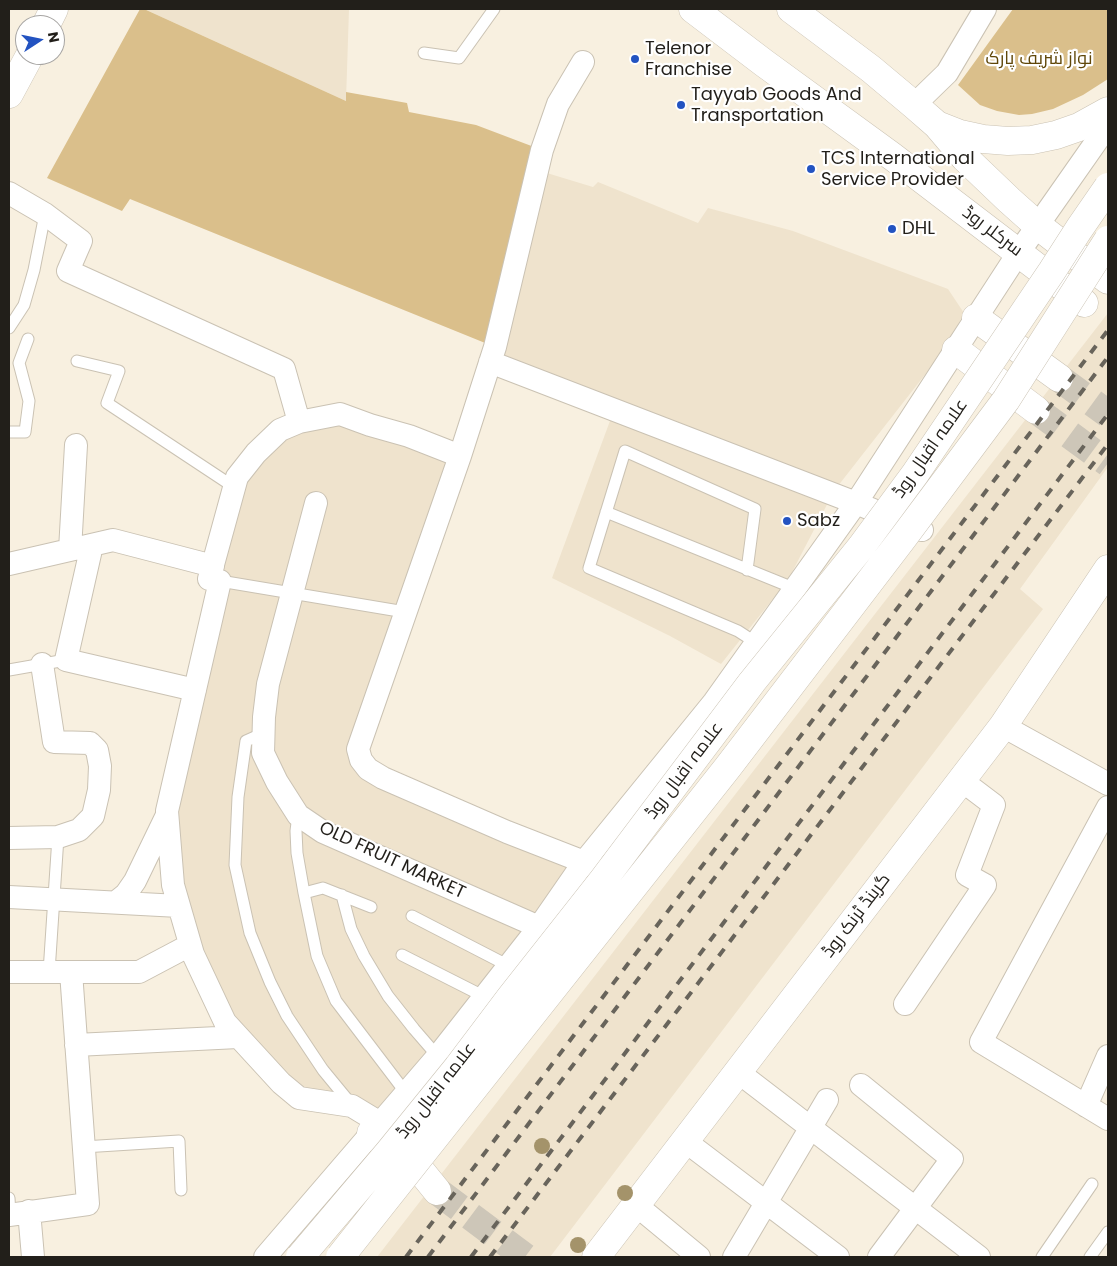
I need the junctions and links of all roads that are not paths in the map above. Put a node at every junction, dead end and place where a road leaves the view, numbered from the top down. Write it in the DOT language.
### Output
graph roads {
  1 [pos="494,9"];
  2 [pos="693,9"];
  3 [pos="791,9"];
  4 [pos="985,9"];
  5 [pos="424,53"];
  6 [pos="583,62"];
  7 [pos="25,65"];
  8 [pos="9,94"];
  9 [pos="914,105"];
  10 [pos="1108,111"];
  11 [pos="937,125"];
  12 [pos="1108,125"];
  13 [pos="1108,187"];
  14 [pos="9,193"];
  15 [pos="45,214"];
  16 [pos="1037,225"];
  17 [pos="1108,240"];
  18 [pos="1019,252"];
  19 [pos="1107,276"];
  20 [pos="1074,305"];
  21 [pos="976,318"];
  22 [pos="9,328"];
  23 [pos="28,339"];
  24 [pos="956,350"];
  25 [pos="77,360"];
  26 [pos="490,362"];
  27 [pos="1049,372"];
  28 [pos="1027,404"];
  29 [pos="299,422"];
  30 [pos="9,432"];
  31 [pos="76,445"];
  32 [pos="460,456"];
  33 [pos="234,486"];
  34 [pos="316,503"];
  35 [pos="856,504"];
  36 [pos="606,512"];
  37 [pos="922,530"];
  38 [pos="92,545"];
  39 [pos="70,550"];
  40 [pos="9,564"];
  41 [pos="1108,569"];
  42 [pos="747,570"];
  43 [pos="216,573"];
  44 [pos="796,589"];
  45 [pos="292,592"];
  46 [pos="405,612"];
  47 [pos="758,644"];
  48 [pos="66,660"];
  49 [pos="42,664"];
  50 [pos="9,670"];
  51 [pos="195,690"];
  52 [pos="1003,726"];
  53 [pos="264,733"];
  54 [pos="961,780"];
  55 [pos="1108,784"];
  56 [pos="1108,807"];
  57 [pos="168,814"];
  58 [pos="298,815"];
  59 [pos="58,837"];
  60 [pos="9,838"];
  61 [pos="584,862"];
  62 [pos="304,893"];
  63 [pos="644,895"];
  64 [pos="342,896"];
  65 [pos="9,897"];
  66 [pos="53,899"];
  67 [pos="116,902"];
  68 [pos="179,906"];
  69 [pos="371,906"];
  70 [pos="412,916"];
  71 [pos="540,927"];
  72 [pos="190,945"];
  73 [pos="402,955"];
  74 [pos="592,957"];
  75 [pos="509,966"];
  76 [pos="9,972"];
  77 [pos="60,972"];
  78 [pos="485,997"];
  79 [pos="905,1004"];
  80 [pos="238,1037"];
  81 [pos="76,1045"];
  82 [pos="437,1056"];
  83 [pos="1108,1056"];
  84 [pos="738,1072"];
  85 [pos="861,1085"];
  86 [pos="406,1093"];
  87 [pos="479,1097"];
  88 [pos="827,1100"];
  89 [pos="352,1106"];
  90 [pos="1086,1106"];
  91 [pos="1108,1119"];
  92 [pos="375,1128"];
  93 [pos="810,1128"];
  94 [pos="449,1135"];
  95 [pos="685,1141"];
  96 [pos="83,1147"];
  97 [pos="429,1180"];
  98 [pos="1092,1184"];
  99 [pos="181,1190"];
  100 [pos="766,1202"];
  101 [pos="636,1205"];
  102 [pos="915,1208"];
  103 [pos="14,1210"];
  104 [pos="1108,1232"];
  105 [pos="33,1257"];
  106 [pos="264,1257"];
  107 [pos="300,1257"];
  108 [pos="340,1257"];
  109 [pos="353,1257"];
  110 [pos="596,1257"];
  111 [pos="698,1257"];
  112 [pos="734,1257"];
  113 [pos="838,1257"];
  114 [pos="880,1257"];
  115 [pos="979,1257"];
  116 [pos="1042,1257"];
  117 [pos="1090,1257"];
  1 -- 5 [label="lane"];
  2 -- 18 [label="main road, سرکلر روڈ"];
  3 -- 9 [label="main road, سرکلر روڈ"];
  4 -- 9 [label="street"];
  6 -- 26 [label="street"];
  7 -- 8 [label="main road"];
  9 -- 11 [label="main road, سرکلر روڈ"];
  10 -- 11 [label="main road"];
  11 -- 16 [label="main road, سرکلر روڈ"];
  12 -- 16 [label="street"];
  13 -- 107 [label="main road, علامہ اقبال روڈ, bridge"];
  14 -- 15 [label="street"];
  15 -- 22 [label="lane"];
  15 -- 29 [label="street"];
  16 -- 18 [label="street"];
  16 -- 19 [label="main road, سرکلر روڈ"];
  17 -- 20 [label="main road, bridge"];
  18 -- 20 [label="main road, سرکلر روڈ"];
  18 -- 21 [label="street"];
  19 -- 20 [label="street"];
  20 -- 27 [label="street"];
  20 -- 108 [label="main road, علامہ اقبال روڈ, bridge"];
  21 -- 24 [label="street"];
  21 -- 27 [label="main road"];
  23 -- 30 [label="lane"];
  24 -- 28 [label="main road"];
  24 -- 35 [label="street"];
  25 -- 33 [label="lane"];
  26 -- 32 [label="street"];
  26 -- 35 [label="street"];
  27 -- 28 [label="street"];
  28 -- 37 [label="street"];
  29 -- 32 [label="street"];
  29 -- 33 [label="street"];
  31 -- 39 [label="street"];
  32 -- 46 [label="street"];
  33 -- 43 [label="street"];
  34 -- 45 [label="street, OLD FRUIT MARKET"];
  35 -- 37 [label="street"];
  35 -- 44 [label="street"];
  36 -- 42 [label="lane"];
  36 -- 42 [label="lane"];
  36 -- 47 [label="lane"];
  37 -- 63 [label="street"];
  38 -- 39 [label="street"];
  38 -- 43 [label="street"];
  38 -- 48 [label="street"];
  39 -- 40 [label="street"];
  41 -- 52 [label="main road, گرینڈ ٹرنک روڈ"];
  42 -- 44 [label="lane"];
  43 -- 45 [label="lane"];
  43 -- 51 [label="street"];
  44 -- 47 [label="street"];
  45 -- 46 [label="lane"];
  45 -- 53 [label="street, OLD FRUIT MARKET"];
  46 -- 61 [label="street"];
  47 -- 61 [label="street"];
  48 -- 49 [label="lane"];
  48 -- 51 [label="street"];
  49 -- 50 [label="lane"];
  49 -- 59 [label="street"];
  51 -- 57 [label="street"];
  52 -- 54 [label="main road, گرینڈ ٹرنک روڈ"];
  52 -- 55 [label="street"];
  53 -- 58 [label="street, OLD FRUIT MARKET"];
  53 -- 89 [label="lane"];
  54 -- 79 [label="street"];
  54 -- 84 [label="main road, گرینڈ ٹرنک روڈ"];
  56 -- 90 [label="street"];
  57 -- 67 [label="street"];
  57 -- 68 [label="street"];
  58 -- 62 [label="lane"];
  58 -- 71 [label="street, OLD FRUIT MARKET"];
  59 -- 60 [label="street"];
  59 -- 66 [label="lane"];
  61 -- 63 [label="street"];
  61 -- 71 [label="street"];
  62 -- 64 [label="lane"];
  62 -- 86 [label="lane"];
  63 -- 74 [label="street"];
  64 -- 69 [label="lane"];
  64 -- 82 [label="lane"];
  65 -- 66 [label="street"];
  66 -- 67 [label="street"];
  66 -- 77 [label="lane"];
  67 -- 68 [label="street"];
  68 -- 72 [label="street"];
  70 -- 75 [label="lane"];
  71 -- 74 [label="street, OLD FRUIT MARKET"];
  71 -- 75 [label="street"];
  72 -- 77 [label="street"];
  72 -- 80 [label="street"];
  73 -- 78 [label="lane"];
  74 -- 87 [label="street"];
  75 -- 78 [label="street"];
  76 -- 77 [label="street"];
  77 -- 81 [label="street"];
  78 -- 82 [label="street"];
  80 -- 81 [label="street"];
  80 -- 89 [label="street"];
  81 -- 96 [label="street"];
  82 -- 86 [label="street"];
  82 -- 87 [label="lane"];
  83 -- 90 [label="street"];
  84 -- 93 [label="street"];
  84 -- 95 [label="main road, گرینڈ ٹرنک روڈ"];
  85 -- 102 [label="street"];
  86 -- 92 [label="street"];
  86 -- 94 [label="street"];
  87 -- 94 [label="street"];
  88 -- 93 [label="street"];
  89 -- 92 [label="street"];
  90 -- 91 [label="street"];
  92 -- 97 [label="main road"];
  92 -- 106 [label="street"];
  93 -- 100 [label="street"];
  93 -- 102 [label="street"];
  94 -- 97 [label="street"];
  95 -- 100 [label="street"];
  95 -- 101 [label="main road, گرینڈ ٹرنک روڈ"];
  96 -- 99 [label="lane"];
  96 -- 103 [label="street"];
  97 -- 109 [label="street"];
  98 -- 116 [label="lane"];
  100 -- 112 [label="street"];
  100 -- 113 [label="street"];
  101 -- 110 [label="main road, گرینڈ ٹرنک روڈ"];
  101 -- 111 [label="street"];
  102 -- 114 [label="street"];
  102 -- 115 [label="street"];
  103 -- 105 [label="street"];
  104 -- 117 [label="lane"];
}
